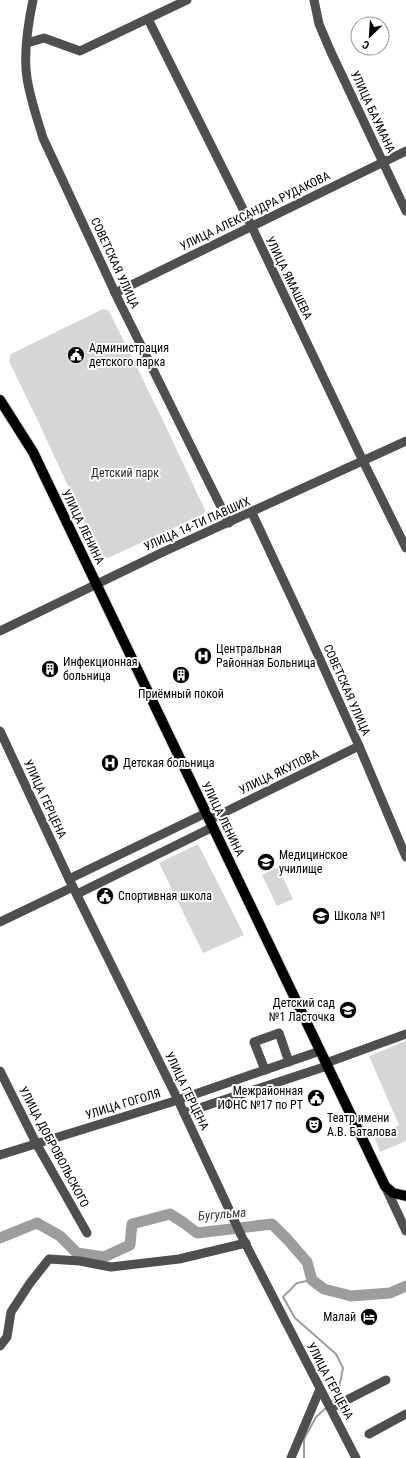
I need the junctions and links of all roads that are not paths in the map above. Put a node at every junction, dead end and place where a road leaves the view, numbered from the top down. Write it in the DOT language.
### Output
graph roads {
  1 [pos="33,0"];
  2 [pos="187,0"];
  3 [pos="314,0"];
  4 [pos="148,19"];
  5 [pos="27,43"];
  6 [pos="406,151"];
  7 [pos="382,162"];
  8 [pos="406,211"];
  9 [pos="252,225"];
  10 [pos="115,293"];
  11 [pos="0,400"];
  12 [pos="406,442"];
  13 [pos="363,461"];
  14 [pos="252,513"];
  15 [pos="230,523"];
  16 [pos="406,548"];
  17 [pos="97,585"];
  18 [pos="0,631"];
  19 [pos="0,732"];
  20 [pos="360,746"];
  21 [pos="210,820"];
  22 [pos="406,857"];
  23 [pos="73,887"];
  24 [pos="0,922"];
  25 [pos="406,1034"];
  26 [pos="320,1051"];
  27 [pos="289,1062"];
  28 [pos="326,1065"];
  29 [pos="265,1070"];
  30 [pos="0,1071"];
  31 [pos="178,1100"];
  32 [pos="184,1113"];
  33 [pos="36,1143"];
  34 [pos="0,1155"];
  35 [pos="385,1186"];
  36 [pos="406,1196"];
  37 [pos="406,1231"];
  38 [pos="87,1233"];
  39 [pos="243,1239"];
  40 [pos="0,1346"];
  41 [pos="386,1380"];
  42 [pos="320,1390"];
  43 [pos="331,1408"];
  44 [pos="406,1414"];
  45 [pos="369,1434"];
  46 [pos="291,1458"];
  47 [pos="356,1458"];
  1 -- 5 [label="street, СОВЕТСКАЯ УЛИЦА"];
  2 -- 4 [label="street"];
  3 -- 7 [label="street, УЛИЦА БАУМАНА"];
  4 -- 5 [label="street"];
  4 -- 9 [label="street, УЛИЦА ЯМАШЕВА"];
  5 -- 10 [label="street, СОВЕТСКАЯ УЛИЦА"];
  6 -- 7 [label="street, УЛИЦА АЛЕКСАНДРА РУДАКОВА"];
  7 -- 8 [label="street, УЛИЦА БАУМАНА"];
  7 -- 9 [label="street, УЛИЦА АЛЕКСАНДРА РУДАКОВА"];
  9 -- 10 [label="street, УЛИЦА АЛЕКСАНДРА РУДАКОВА"];
  9 -- 13 [label="street, УЛИЦА ЯМАШЕВА"];
  10 -- 15 [label="street, СОВЕТСКАЯ УЛИЦА"];
  11 -- 17 [label="main road, УЛИЦА ЛЕНИНА"];
  12 -- 13 [label="street, УЛИЦА 14-ТИ ПАВШИХ"];
  13 -- 14 [label="street, УЛИЦА 14-ТИ ПАВШИХ"];
  13 -- 16 [label="street, УЛИЦА ЯМАШЕВА"];
  14 -- 15 [label="street, УЛИЦА 14-ТИ ПАВШИХ"];
  14 -- 20 [label="street, СОВЕТСКАЯ УЛИЦА"];
  15 -- 17 [label="street, УЛИЦА 14-ТИ ПАВШИХ"];
  17 -- 18 [label="street, УЛИЦА 14-ТИ ПАВШИХ"];
  17 -- 21 [label="main road, УЛИЦА ЛЕНИНА"];
  19 -- 23 [label="street, УЛИЦА ГЕРЦЕНА"];
  20 -- 21 [label="street, УЛИЦА ЯКУПОВА"];
  20 -- 22 [label="street, СОВЕТСКАЯ УЛИЦА"];
  21 -- 23 [label="street"];
  21 -- 23 [label="street"];
  21 -- 26 [label="main road, УЛИЦА ЛЕНИНА"];
  23 -- 24 [label="street"];
  23 -- 31 [label="street, УЛИЦА ГЕРЦЕНА"];
  25 -- 28 [label="street"];
  26 -- 27 [label="street, УЛИЦА ГОГОЛЯ"];
  26 -- 28 [label="main road, УЛИЦА ЛЕНИНА"];
  27 -- 29 [label="street, УЛИЦА ГОГОЛЯ"];
  27 -- 29 [label="street"];
  28 -- 32 [label="street"];
  28 -- 35 [label="main road, УЛИЦА ЛЕНИНА"];
  29 -- 31 [label="street, УЛИЦА ГОГОЛЯ"];
  30 -- 33 [label="street, УЛИЦА ДОБРОВОЛЬСКОГО"];
  31 -- 32 [label="street, УЛИЦА ГЕРЦЕНА"];
  31 -- 33 [label="street, УЛИЦА ГОГОЛЯ"];
  32 -- 39 [label="street, УЛИЦА ГЕРЦЕНА"];
  33 -- 34 [label="street, УЛИЦА ГОГОЛЯ"];
  33 -- 38 [label="street, УЛИЦА ДОБРОВОЛЬСКОГО"];
  35 -- 36 [label="main road"];
  35 -- 37 [label="street, УЛИЦА ЛЕНИНА"];
  39 -- 40 [label="street"];
  39 -- 42 [label="street, УЛИЦА ГЕРЦЕНА"];
  41 -- 43 [label="street"];
  42 -- 43 [label="street, УЛИЦА ГЕРЦЕНА"];
  42 -- 46 [label="street"];
  43 -- 47 [label="street, УЛИЦА ГЕРЦЕНА"];
  44 -- 45 [label="street"];
}
